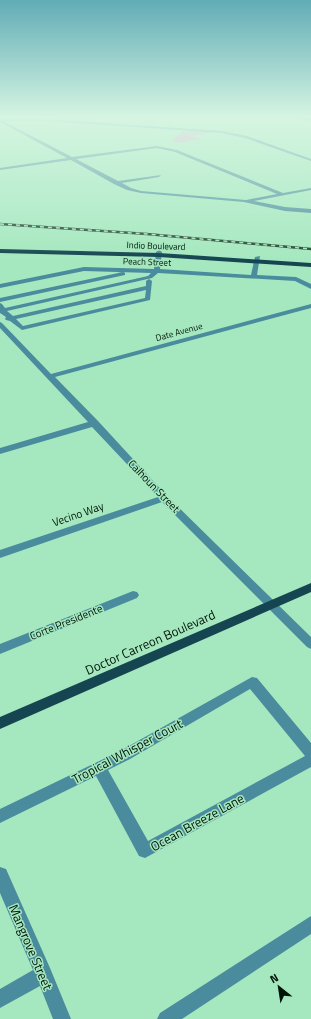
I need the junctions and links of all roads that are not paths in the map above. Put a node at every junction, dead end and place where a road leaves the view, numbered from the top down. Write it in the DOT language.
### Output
graph roads {
  1 [pos="29,165"];
  2 [pos="83,165"];
  3 [pos="207,165"];
  4 [pos="0,169"];
  5 [pos="160,176"];
  6 [pos="116,183"];
  7 [pos="311,189"];
  8 [pos="281,194"];
  9 [pos="244,202"];
  10 [pos="311,211"];
  11 [pos="0,248"];
  12 [pos="0,251"];
  13 [pos="159,254"];
  14 [pos="257,259"];
  15 [pos="311,261"];
  16 [pos="311,265"];
  17 [pos="157,271"];
  18 [pos="253,277"];
  19 [pos="150,278"];
  20 [pos="0,286"];
  21 [pos="148,287"];
  22 [pos="311,287"];
  23 [pos="0,300"];
  24 [pos="311,306"];
  25 [pos="1,308"];
  26 [pos="12,318"];
  27 [pos="0,322"];
  28 [pos="22,328"];
  29 [pos="8,332"];
  30 [pos="51,376"];
  31 [pos="95,423"];
  32 [pos="0,451"];
  33 [pos="164,498"];
  34 [pos="0,554"];
  35 [pos="311,587"];
  36 [pos="132,595"];
  37 [pos="272,604"];
  38 [pos="311,644"];
  39 [pos="0,649"];
  40 [pos="0,724"];
  41 [pos="311,753"];
  42 [pos="311,760"];
  43 [pos="99,767"];
  44 [pos="0,816"];
  45 [pos="0,875"];
  46 [pos="311,924"];
  47 [pos="44,974"];
  48 [pos="0,999"];
  49 [pos="62,1019"];
  50 [pos="166,1019"];
  1 -- 4 [label="street"];
  2 -- 6 [label="street"];
  3 -- 8 [label="street"];
  5 -- 6 [label="street"];
  6 -- 9 [label="street"];
  7 -- 8 [label="street"];
  8 -- 9 [label="street"];
  9 -- 10 [label="street"];
  11 -- 13 [label="main road, Indio Boulevard"];
  12 -- 13 [label="main road, Indio Boulevard"];
  13 -- 14 [label="main road, Indio Boulevard"];
  13 -- 17 [label="street"];
  14 -- 15 [label="main road, Indio Boulevard"];
  14 -- 16 [label="main road, Indio Boulevard"];
  14 -- 18 [label="street"];
  17 -- 18 [label="street, Peach Street"];
  17 -- 19 [label="street"];
  17 -- 20 [label="street, Peach Street"];
  17 -- 23 [label="street"];
  18 -- 22 [label="street, Peach Street"];
  19 -- 21 [label="street"];
  19 -- 25 [label="street"];
  21 -- 26 [label="street"];
  21 -- 28 [label="street"];
  24 -- 30 [label="street, Date Avenue"];
  25 -- 26 [label="street"];
  26 -- 27 [label="street"];
  26 -- 28 [label="street"];
  27 -- 29 [label="street, Calhoun Street"];
  28 -- 29 [label="street"];
  29 -- 30 [label="street, Calhoun Street"];
  30 -- 31 [label="street, Calhoun Street"];
  31 -- 32 [label="street"];
  31 -- 33 [label="street, Calhoun Street"];
  33 -- 34 [label="street, Vecino Way"];
  33 -- 37 [label="street, Calhoun Street"];
  35 -- 37 [label="main road, Doctor Carreon Boulevard"];
  36 -- 39 [label="street, Corte Presidente"];
  37 -- 38 [label="street, Calhoun Street"];
  37 -- 40 [label="main road, Doctor Carreon Boulevard"];
  41 -- 43 [label="street, Tropical Whisper Court"];
  42 -- 43 [label="street, Ocean Breeze Lane"];
  43 -- 44 [label="street, Tropical Whisper Court"];
  45 -- 47 [label="street, Mangrove Street"];
  46 -- 50 [label="street"];
  47 -- 48 [label="street"];
  47 -- 49 [label="street, Mangrove Street"];
}
